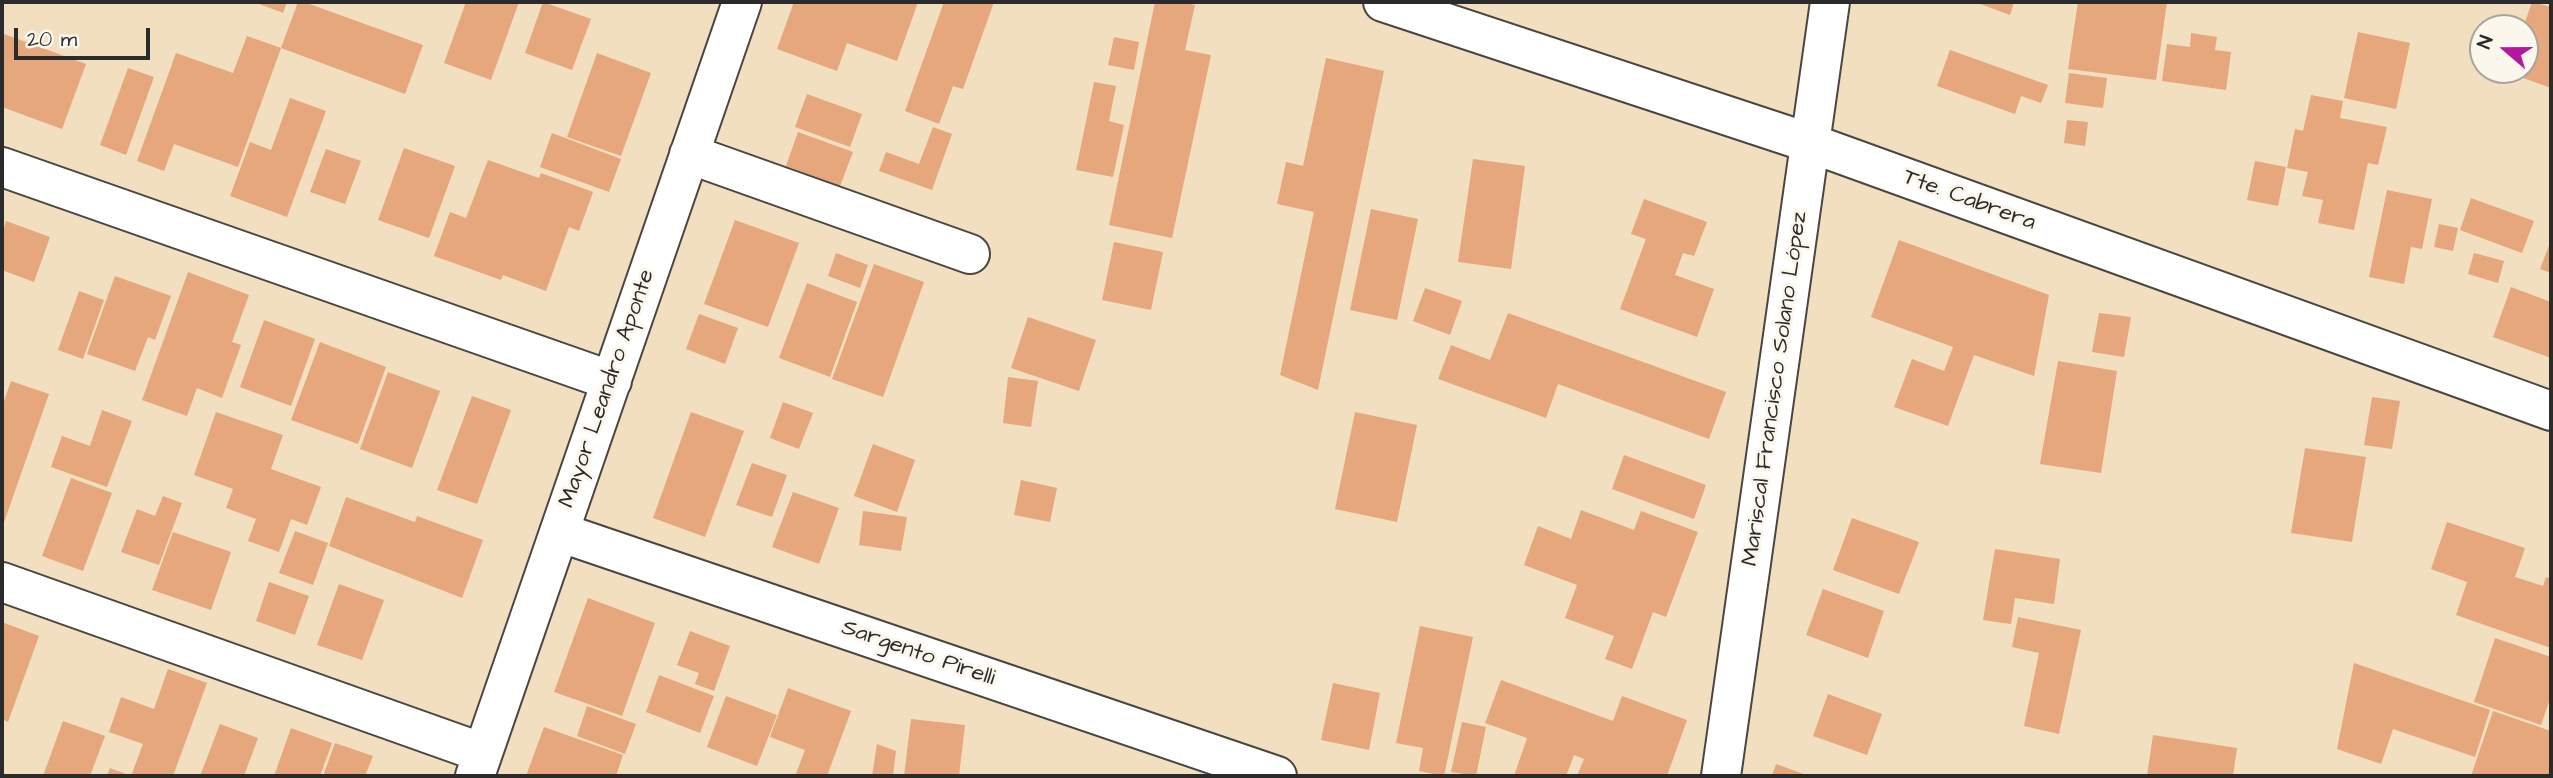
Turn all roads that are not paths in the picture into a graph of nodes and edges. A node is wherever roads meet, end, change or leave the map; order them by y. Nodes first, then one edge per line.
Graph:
1 (742, 2) edge
2 (1383, 2) edge
3 (1830, 2) edge
4 (1810, 143) junction
5 (689, 155) junction
6 (2, 167) edge
7 (970, 254) dead end
8 (611, 381) junction
9 (2551, 411) edge
10 (559, 532) junction
11 (2, 582) edge
12 (479, 765) edge
13 (1277, 776) edge
14 (1721, 776) edge

1 - 5 street, Mayor Leandro Aponte
2 - 4 street, Tte. Cabrera
3 - 4 street, Mariscal Francisco Solano López
4 - 9 street, Tte. Cabrera
4 - 14 street, Mariscal Francisco Solano López
5 - 7 street
5 - 8 street, Mayor Leandro Aponte
6 - 8 street
8 - 10 street, Mayor Leandro Aponte
10 - 12 street, Mayor Leandro Aponte
10 - 13 street, Sargento Pirelli
11 - 12 street

